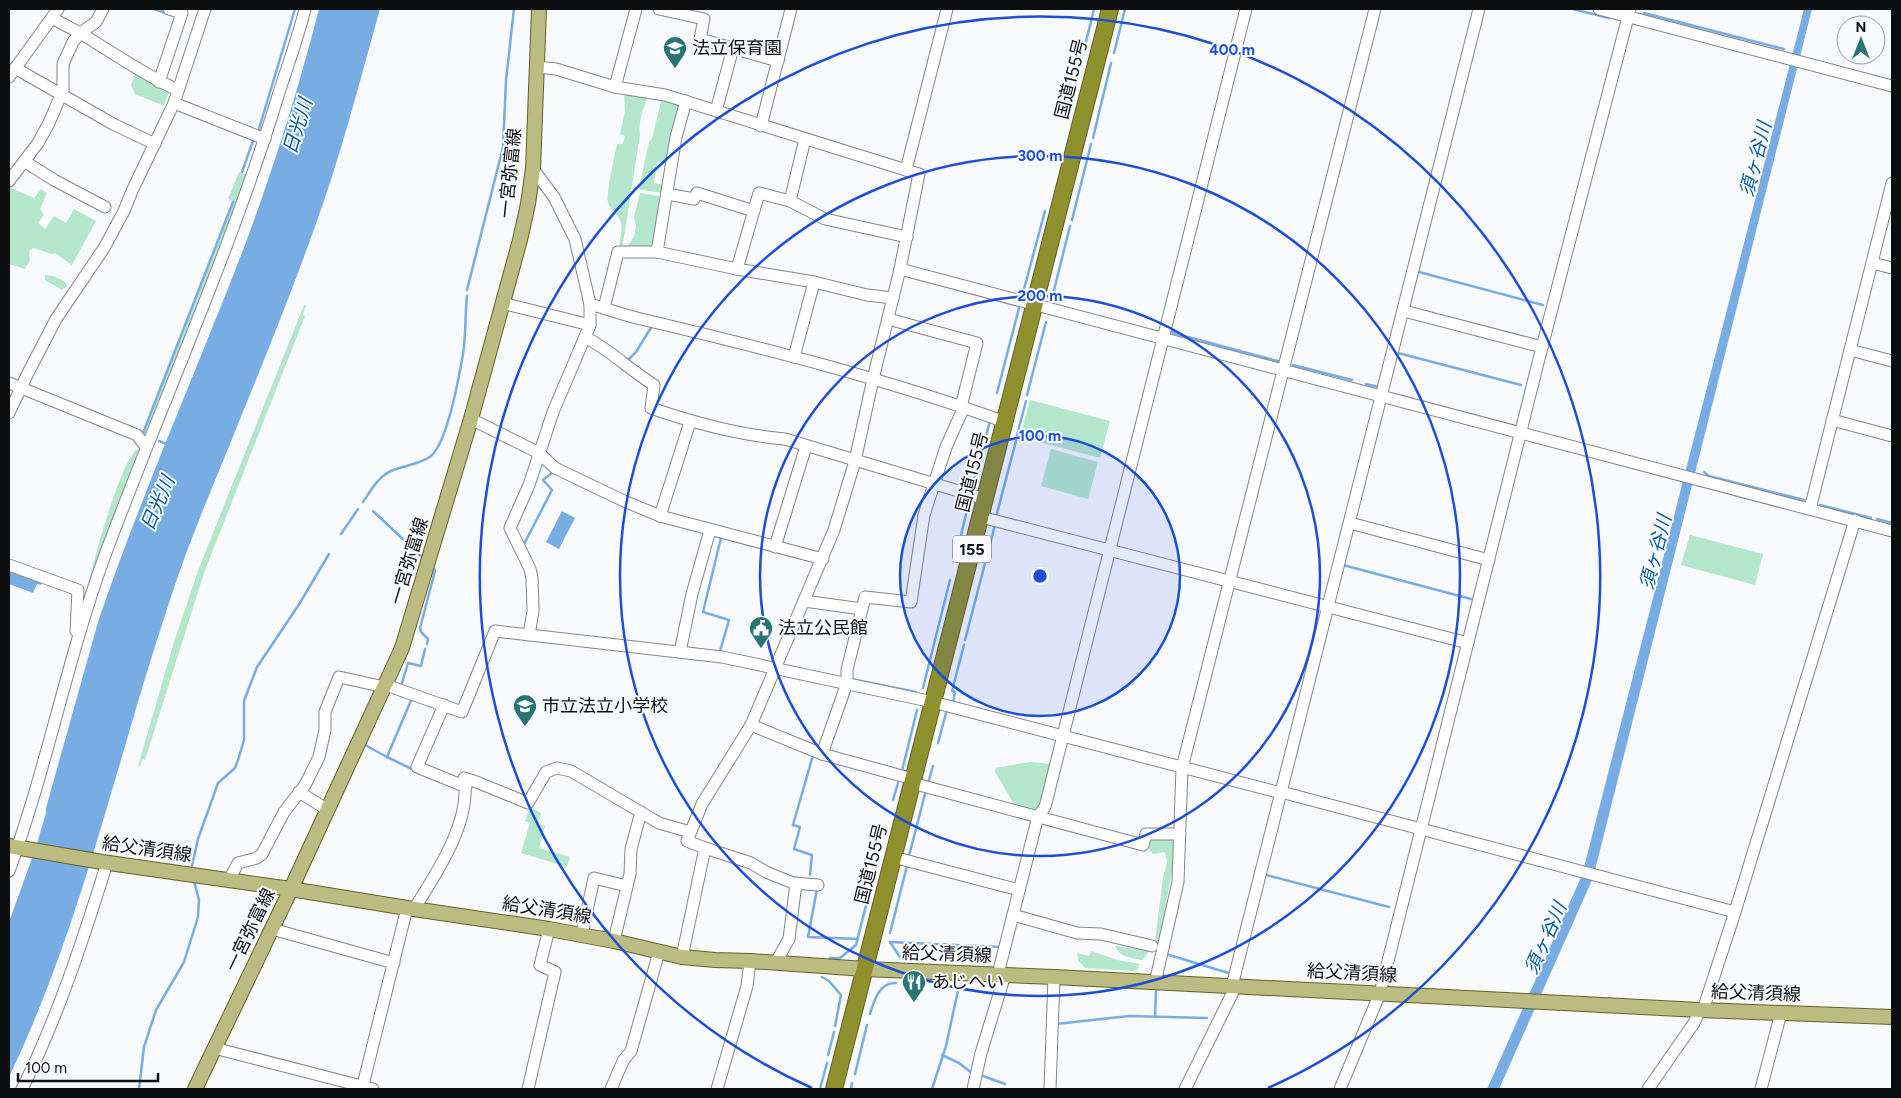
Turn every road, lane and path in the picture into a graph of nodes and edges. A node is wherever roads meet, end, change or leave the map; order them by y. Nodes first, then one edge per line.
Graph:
1 (103, 9) edge
2 (169, 9) edge
3 (205, 9) edge
4 (305, 9) edge
5 (539, 9) edge
6 (636, 9) edge
7 (659, 9) edge
8 (791, 9) edge
9 (947, 9) edge
10 (1110, 9) edge
11 (1246, 9) edge
12 (1375, 9) edge
13 (1480, 9) edge
14 (1599, 9) edge
15 (1629, 12) edge
16 (55, 14) edge
17 (80, 33) junction
18 (733, 48) junction
19 (778, 60) junction
20 (537, 67) junction
21 (12, 73) edge
22 (159, 82) junction
23 (1892, 86) edge
24 (615, 87) junction
25 (175, 89) junction
26 (60, 95) junction
27 (686, 101) junction
28 (174, 103) junction
29 (716, 111) junction
30 (762, 126) junction
31 (265, 139) junction
32 (805, 139) junction
33 (152, 142) junction
34 (24, 161) junction
35 (533, 169) junction
36 (906, 170) junction
37 (9, 178) edge
38 (1892, 183) edge
39 (667, 194) junction
40 (790, 201) junction
41 (105, 207) dead end
42 (754, 211) junction
43 (907, 237) junction
44 (657, 252) junction
45 (1872, 263) junction
46 (1892, 268) edge
47 (737, 269) junction
48 (900, 269) junction
49 (814, 282) junction
50 (893, 298) junction
51 (502, 303) junction
52 (590, 304) junction
53 (1035, 305) junction
54 (604, 308) junction
55 (1404, 311) junction
56 (888, 319) junction
57 (590, 325) junction
58 (586, 337) junction
59 (1163, 339) junction
60 (1542, 346) junction
61 (1850, 350) junction
62 (794, 357) junction
63 (1892, 361) edge
64 (1284, 371) junction
65 (872, 379) junction
66 (15, 386) edge
67 (1382, 396) junction
68 (963, 407) junction
69 (9, 413) edge
70 (471, 419) junction
71 (1832, 420) junction
72 (690, 422) junction
73 (1005, 422) junction
74 (1521, 433) junction
75 (1892, 436) edge
76 (806, 446) junction
77 (146, 447) junction
78 (539, 453) junction
79 (855, 461) junction
80 (934, 484) junction
81 (985, 499) junction
82 (1810, 509) junction
83 (660, 516) junction
84 (981, 517) junction
85 (1855, 520) junction
86 (1350, 523) junction
87 (710, 530) junction
88 (1892, 530) edge
89 (775, 547) junction
90 (1109, 550) junction
91 (823, 559) junction
92 (1489, 560) junction
93 (9, 565) edge
94 (1230, 581) junction
95 (804, 600) junction
96 (1329, 607) junction
97 (862, 609) junction
98 (78, 635) junction
99 (529, 635) junction
100 (1468, 643) junction
101 (680, 652) junction
102 (775, 668) junction
103 (846, 683) junction
104 (386, 686) junction
105 (933, 702) junction
106 (444, 705) junction
107 (751, 725) junction
108 (1062, 736) junction
109 (822, 754) junction
110 (1182, 768) junction
111 (913, 781) junction
112 (466, 787) junction
113 (299, 792) junction
114 (1281, 793) junction
115 (328, 810) junction
116 (640, 812) junction
117 (1038, 816) junction
118 (1421, 828) junction
119 (690, 832) junction
120 (1180, 834) junction
121 (16, 848) edge
122 (705, 848) junction
123 (893, 858) junction
124 (104, 863) junction
125 (9, 871) edge
126 (229, 880) junction
127 (796, 883) junction
128 (818, 885) dead end
129 (627, 886) junction
130 (291, 889) junction
131 (1019, 890) junction
132 (411, 909) junction
133 (1735, 912) junction
134 (1013, 915) junction
135 (272, 929) junction
136 (549, 929) junction
137 (582, 934) junction
138 (614, 941) junction
139 (1152, 946) dead end
140 (659, 952) junction
141 (682, 957) junction
142 (750, 960) junction
143 (394, 962) junction
144 (776, 962) junction
145 (864, 969) junction
146 (1002, 974) junction
147 (1054, 977) junction
148 (1155, 983) junction
149 (1234, 986) junction
150 (1380, 993) junction
151 (1701, 1010) junction
152 (1781, 1013) junction
153 (1892, 1017) edge
154 (214, 1048) junction
155 (366, 1088) edge
156 (22, 1089) edge
157 (195, 1089) edge
158 (528, 1089) edge
159 (611, 1089) edge
160 (717, 1089) edge
161 (834, 1089) edge
162 (973, 1089) edge
163 (1050, 1089) edge
164 (1185, 1089) edge
165 (1340, 1089) edge
166 (1648, 1089) edge
167 (1761, 1089) edge

1 - 17 street
2 - 22 street
3 - 25 street
4 - 31 street
5 - 20 main road, 一宮弥富線
6 - 24 street
7 - 18 street
8 - 19 street
9 - 36 street
10 - 53 highway, 国道155号 / 155
11 - 59 street
12 - 64 street
13 - 55 street
14 - 15 street
15 - 23 street
15 - 60 street
16 - 17 street
16 - 21 street
17 - 22 street
17 - 26 street
18 - 19 street
18 - 29 street
19 - 30 street
20 - 24 street
20 - 35 main road, 一宮弥富線
21 - 26 street
22 - 25 street
24 - 27 street
25 - 28 street
26 - 33 street
26 - 34 street
27 - 29 street
27 - 39 street
28 - 31 street
28 - 33 street
29 - 30 street
30 - 32 street
31 - 77 street
32 - 36 street
32 - 40 street
33 - 66 street
34 - 37 street
34 - 41 street
35 - 51 main road, 一宮弥富線
35 - 52 street
36 - 43 street
38 - 45 street
39 - 42 street
39 - 44 street
40 - 42 street
40 - 43 street
42 - 47 street
43 - 48 street
44 - 47 street
44 - 54 street
45 - 46 street
45 - 61 street
47 - 49 street
48 - 50 street
48 - 53 street
49 - 50 street
49 - 62 street
50 - 56 street
51 - 57 street
51 - 70 main road, 一宮弥富線
52 - 54 street
52 - 57 street
53 - 59 street
53 - 73 highway, 国道155号 / 155
54 - 62 street
55 - 60 street
55 - 67 street
56 - 65 street
56 - 68 street
57 - 58 street
58 - 72 street
58 - 78 street
59 - 64 street
59 - 90 street
60 - 74 street
61 - 63 street
61 - 71 street
62 - 65 street
64 - 67 street
64 - 94 street
65 - 68 street
65 - 79 street
66 - 69 street
66 - 77 street
67 - 74 street
67 - 86 street
68 - 73 street
68 - 80 street
70 - 78 street
70 - 104 main road, 一宮弥富線
71 - 75 street
71 - 82 street
72 - 76 street
72 - 83 street
73 - 81 highway, 国道155号 / 155
74 - 82 street
74 - 92 street
76 - 79 street
76 - 89 street
77 - 98 street
78 - 83 street
78 - 99 street
79 - 80 street
79 - 91 street
80 - 81 street
80 - 97 street
81 - 84 highway, 国道155号 / 155
82 - 85 street
83 - 87 street
84 - 90 street
84 - 105 highway, 国道155号 / 155
85 - 88 street
85 - 133 street
86 - 92 street
86 - 96 street
87 - 89 street
87 - 101 street
89 - 91 street
90 - 94 street
90 - 108 street
91 - 95 street
92 - 100 street
93 - 98 street
94 - 96 street
94 - 110 street
95 - 97 street
95 - 102 street
96 - 100 street
96 - 114 street
97 - 103 street
98 - 121 street
99 - 101 street
99 - 106 street
100 - 118 street
101 - 102 street
102 - 103 street
102 - 107 street
103 - 105 street
103 - 109 street
104 - 106 street
104 - 113 street
104 - 115 main road, 一宮弥富線
105 - 108 street
105 - 111 highway, 国道155号 / 155
106 - 112 street
107 - 109 street
107 - 119 street
108 - 110 street
108 - 117 street
109 - 111 street
110 - 114 street
110 - 120 street
111 - 117 street
111 - 123 highway, 国道155号 / 155
112 - 116 street
112 - 132 street
113 - 115 street
113 - 126 street
114 - 118 street
114 - 149 street
115 - 130 main road, 一宮弥富線
116 - 119 street
116 - 129 street
117 - 120 street
117 - 131 street
118 - 133 street
118 - 150 street
119 - 122 street
120 - 148 street
121 - 124 main road, 給父清須線
121 - 125 street
122 - 127 street
122 - 141 street
123 - 131 street
123 - 145 highway, 国道155号 / 155
124 - 126 main road, 給父清須線
124 - 156 street
126 - 130 main road, 給父清須線
127 - 128 street
127 - 144 street
129 - 137 street
129 - 138 street
130 - 132 main road, 給父清須線
130 - 135 main road, 一宮弥富線
131 - 134 street
132 - 136 main road, 給父清須線
132 - 143 street
133 - 151 street
134 - 139 street
134 - 146 street
135 - 143 street
135 - 154 main road, 一宮弥富線
136 - 137 main road, 給父清須線
136 - 158 street
137 - 138 main road, 給父清須線
138 - 140 main road, 給父清須線
140 - 141 main road, 給父清須線
140 - 159 street
141 - 142 main road, 給父清須線
142 - 144 main road, 給父清須線
142 - 160 street
143 - 155 street
144 - 145 main road, 給父清須線
145 - 146 main road, 給父清須線
145 - 161 highway, 国道155号 / 155
146 - 147 main road, 給父清須線
146 - 162 street
147 - 148 main road, 給父清須線
147 - 163 street
148 - 149 main road, 給父清須線
149 - 150 main road, 給父清須線
149 - 164 street
150 - 151 main road, 給父清須線
150 - 165 street
151 - 152 main road, 給父清須線
151 - 166 street
152 - 153 main road, 給父清須線
152 - 167 street
154 - 155 street
154 - 157 main road, 一宮弥富線

